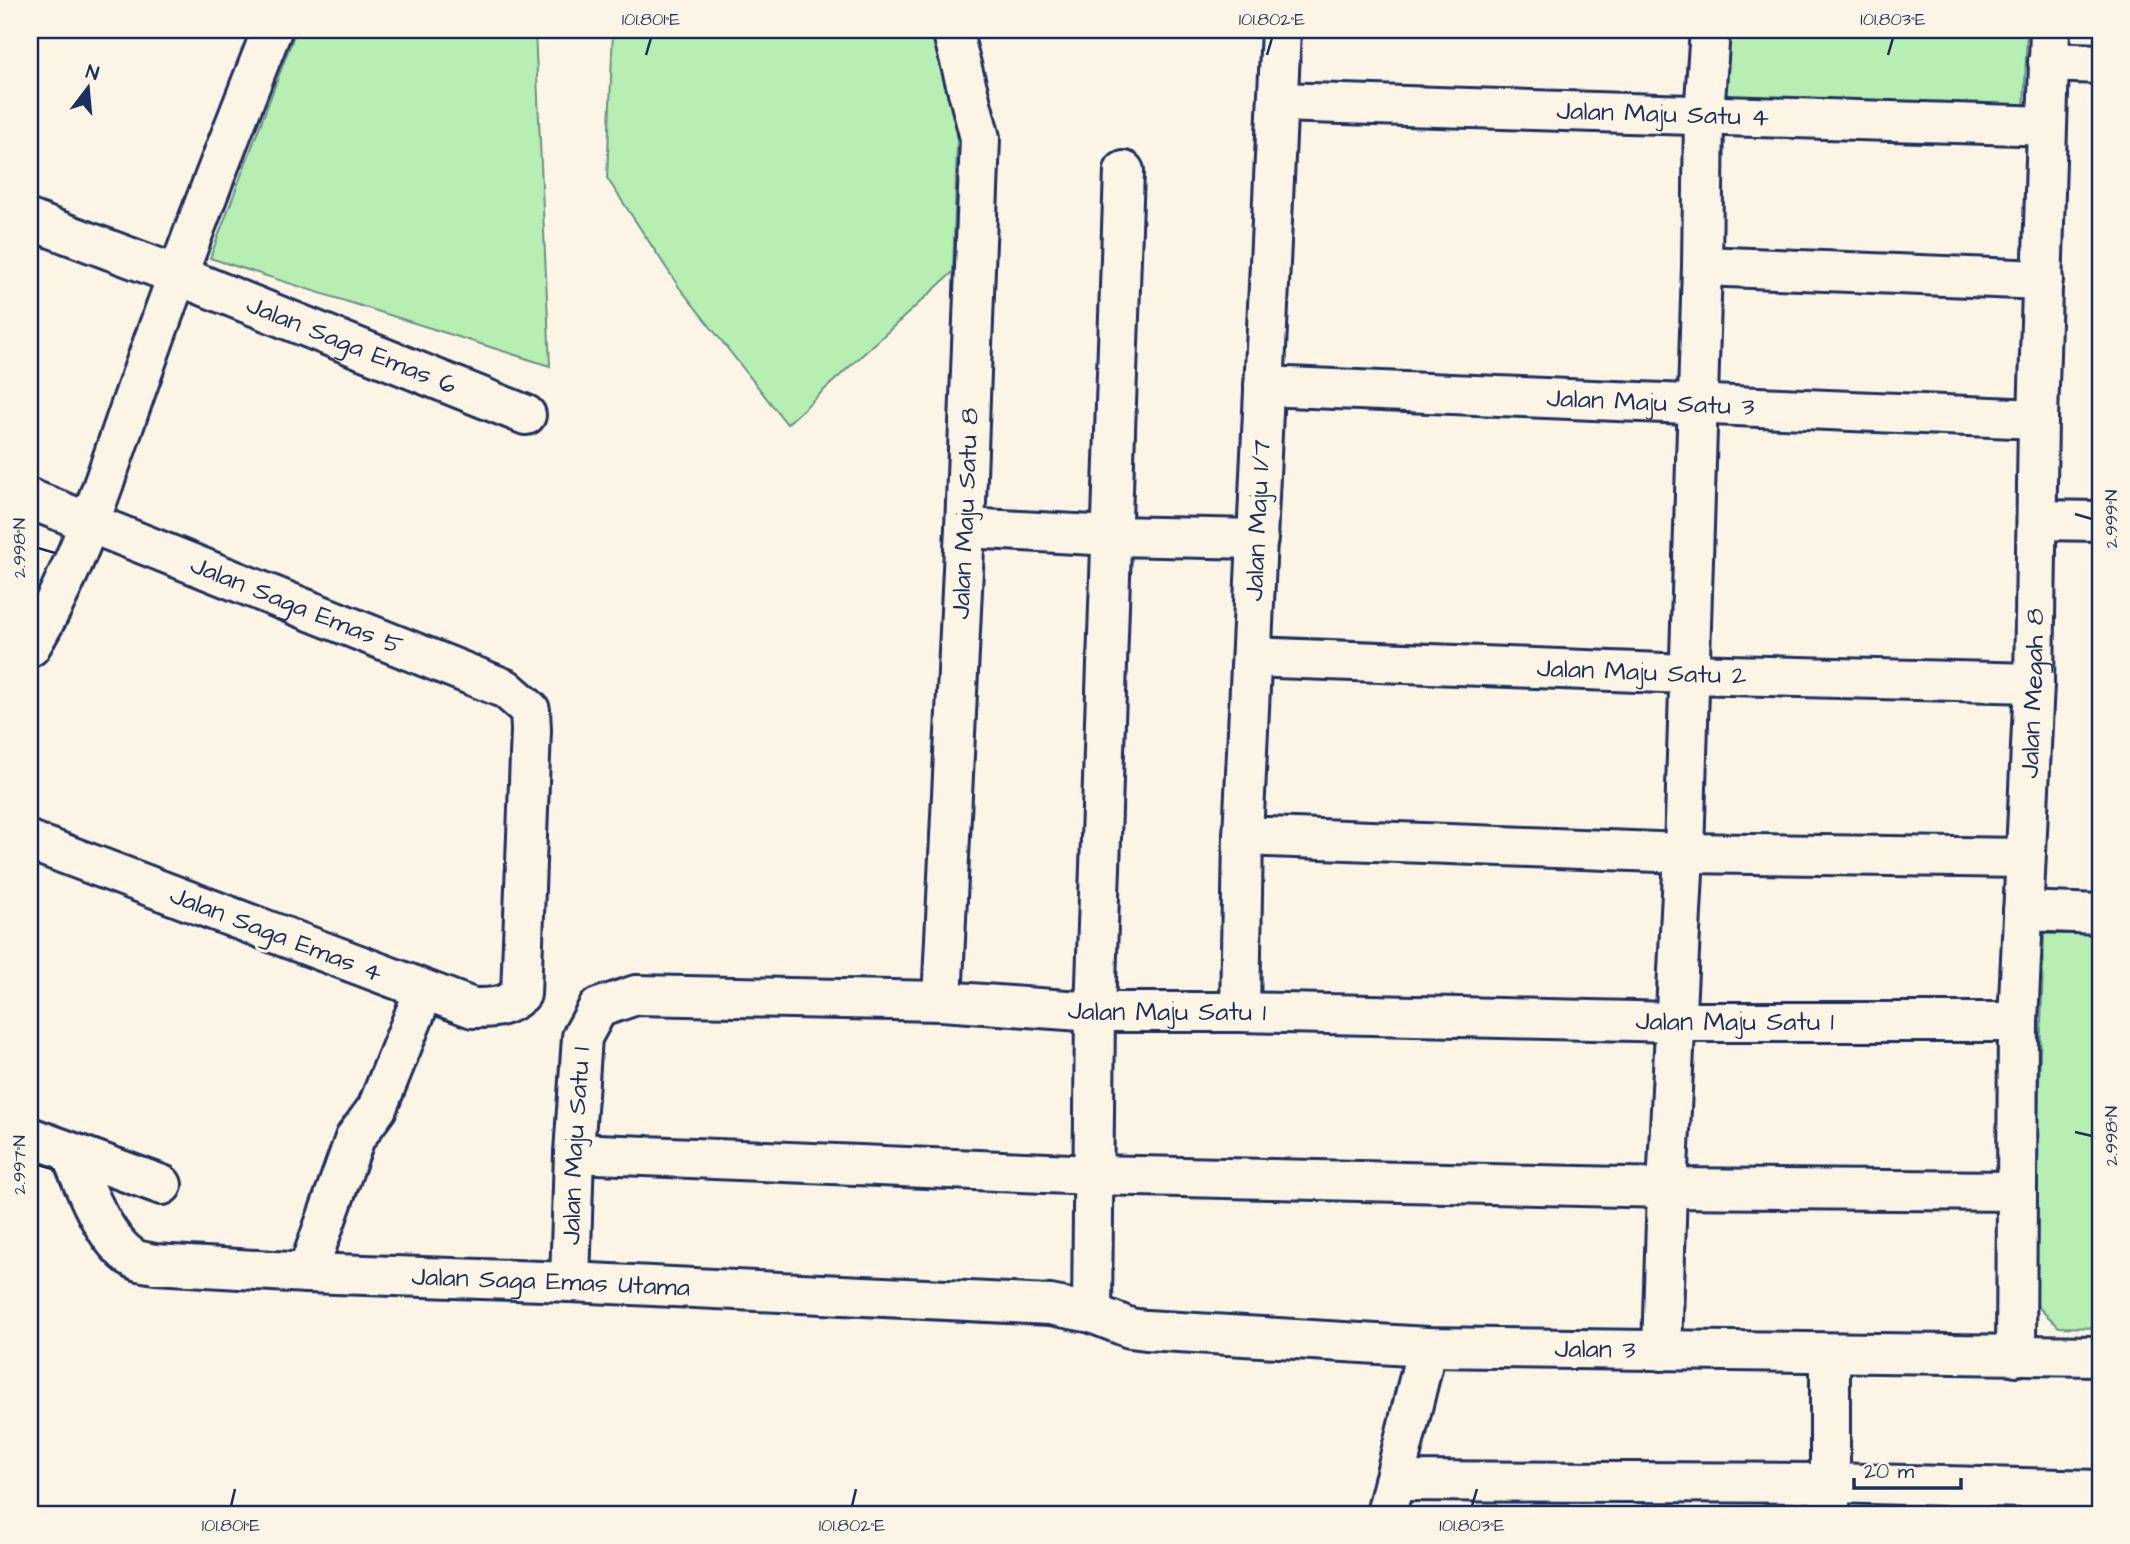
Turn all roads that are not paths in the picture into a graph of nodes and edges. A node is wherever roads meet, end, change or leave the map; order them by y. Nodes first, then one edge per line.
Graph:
1 (272, 30) edge
2 (952, 30) edge
3 (1281, 30) edge
4 (1710, 30) edge
5 (2049, 46) edge
6 (2100, 64) edge
7 (1278, 102) junction
8 (1704, 115) junction
9 (2047, 126) junction
10 (1124, 171) dead end
11 (30, 220) edge
12 (1702, 266) junction
13 (177, 275) junction
14 (2043, 280) junction
15 (1264, 386) junction
16 (1698, 405) junction
17 (526, 415) dead end
18 (2038, 419) junction
19 (30, 499) edge
20 (2038, 520) junction
21 (2100, 521) edge
22 (89, 522) junction
23 (965, 528) junction
24 (1112, 536) junction
25 (1258, 539) junction
26 (30, 647) edge
27 (1252, 657) junction
28 (1688, 674) junction
29 (2034, 683) junction
30 (1243, 836) junction
31 (30, 841) edge
32 (1684, 853) junction
33 (2025, 858) junction
34 (2023, 911) junction
35 (2100, 914) edge
36 (424, 991) junction
37 (521, 994) joint
38 (942, 1001) junction
39 (1095, 1012) junction
40 (1240, 1012) junction
41 (1676, 1022) junction
42 (2018, 1022) junction
43 (30, 1137) edge
44 (574, 1153) junction
45 (71, 1154) junction
46 (1094, 1175) junction
47 (162, 1185) dead end
48 (1667, 1188) junction
49 (2016, 1191) junction
50 (307, 1273) junction
51 (570, 1282) junction
52 (1092, 1313) junction
53 (1427, 1347) junction
54 (1662, 1350) junction
55 (1830, 1353) junction
56 (2016, 1356) junction
57 (2100, 1356) edge
58 (2100, 1490) edge
59 (1390, 1497) edge
60 (1830, 1499) edge

1 - 13 street
2 - 23 street, Jalan Maju Satu 8
3 - 7 street, Jalan Maju 1/7
4 - 8 street
5 - 6 street
5 - 9 street, Jalan Megah 8
7 - 8 street, Jalan Maju Satu 4
7 - 15 street, Jalan Maju 1/7
8 - 9 street, Jalan Maju Satu 4
8 - 12 street
9 - 14 street, Jalan Megah 8
10 - 24 street
11 - 13 street, Jalan Saga Emas 6
12 - 14 street
12 - 16 street
13 - 17 street, Jalan Saga Emas 6
13 - 22 street
14 - 18 street, Jalan Megah 8
15 - 16 street, Jalan Maju Satu 3
15 - 25 street, Jalan Maju 1/7
16 - 18 street, Jalan Maju Satu 3
16 - 28 street
18 - 20 street, Jalan Megah 8
19 - 22 street, Jalan Saga Emas 5
20 - 21 street
20 - 29 street, Jalan Megah 8
22 - 26 street
22 - 37 street, Jalan Saga Emas 5
23 - 24 street
23 - 38 street, Jalan Maju Satu 8
24 - 25 street
24 - 39 street
25 - 27 street, Jalan Maju 1/7
27 - 28 street, Jalan Maju Satu 2
27 - 30 street, Jalan Maju 1/7
28 - 29 street, Jalan Maju Satu 2
28 - 32 street
29 - 33 street, Jalan Megah 8
30 - 32 street
30 - 40 street, Jalan Maju 1/7
31 - 36 street, Jalan Saga Emas 4
32 - 33 street
32 - 41 street
33 - 34 street, Jalan Megah 8
34 - 35 street
34 - 42 street, Jalan Megah 8
36 - 37 street, Jalan Saga Emas 4
36 - 50 street
38 - 39 street, Jalan Maju Satu 1
38 - 44 street, Jalan Maju Satu 1
39 - 40 street, Jalan Maju Satu 1
39 - 46 street
40 - 41 street, Jalan Maju Satu 1
41 - 42 street, Jalan Maju Satu 1
41 - 48 street
42 - 49 street, Jalan Megah 8
43 - 45 street
44 - 46 street
44 - 51 street, Jalan Maju Satu 1
45 - 47 street
45 - 50 street, Jalan Saga Emas Utama
46 - 48 street
46 - 52 street
48 - 49 street
48 - 54 street
49 - 56 street, Jalan Megah 8
50 - 51 street, Jalan Saga Emas Utama
51 - 52 street, Jalan Saga Emas Utama
52 - 53 street, Jalan 3
53 - 54 street, Jalan 3
53 - 59 street
54 - 55 street, Jalan 3
55 - 56 street, Jalan 3
55 - 60 street
56 - 57 street, Jalan 3
58 - 60 street
59 - 60 street

